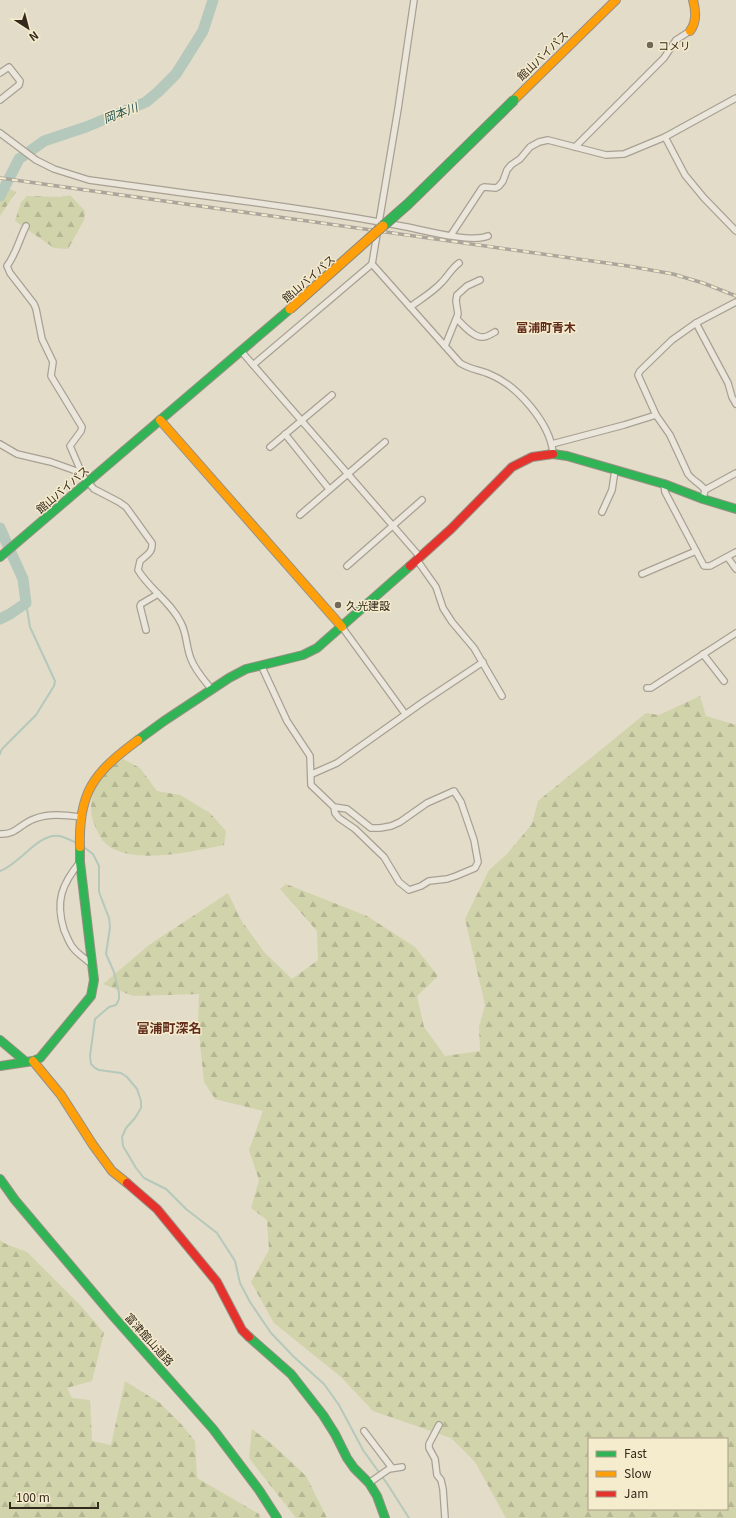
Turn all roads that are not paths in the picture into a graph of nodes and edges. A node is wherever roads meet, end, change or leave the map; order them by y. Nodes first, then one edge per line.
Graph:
1 (414, 0) edge
2 (616, 0) edge
3 (693, 0) edge
4 (690, 31) joint
5 (0, 73) edge
6 (736, 98) edge
7 (0, 100) edge
8 (0, 133) edge
9 (665, 137) junction
10 (575, 147) junction
11 (379, 222) junction
12 (26, 226) dead end
13 (736, 231) edge
14 (451, 235) junction
15 (488, 236) dead end
16 (458, 263) dead end
17 (372, 264) junction
18 (480, 280) dead end
19 (736, 302) edge
20 (410, 307) junction
21 (457, 319) junction
22 (696, 323) junction
23 (494, 332) dead end
24 (444, 346) junction
25 (241, 351) junction
26 (253, 365) junction
27 (332, 395) dead end
28 (736, 404) edge
29 (656, 415) junction
30 (160, 420) junction
31 (301, 420) junction
32 (285, 434) junction
33 (385, 442) dead end
34 (0, 444) edge
35 (270, 447) dead end
36 (552, 448) junction
37 (615, 470) junction
38 (736, 473) edge
39 (347, 474) junction
40 (86, 479) junction
41 (664, 484) junction
42 (329, 489) junction
43 (704, 494) junction
44 (422, 500) dead end
45 (736, 509) edge
46 (602, 512) dead end
47 (300, 515) dead end
48 (392, 526) junction
49 (696, 551) junction
50 (736, 552) edge
51 (1, 556) edge
52 (728, 558) junction
53 (418, 559) junction
54 (347, 566) dead end
55 (736, 569) edge
56 (642, 574) dead end
57 (158, 594) junction
58 (342, 627) junction
59 (146, 630) dead end
60 (736, 633) edge
61 (703, 654) junction
62 (483, 662) junction
63 (261, 664) junction
64 (724, 681) dead end
65 (647, 688) dead end
66 (212, 690) junction
67 (502, 696) dead end
68 (403, 712) dead end
69 (312, 774) junction
70 (334, 807) junction
71 (81, 817) junction
72 (0, 834) edge
73 (80, 862) junction
74 (93, 965) junction
75 (0, 1040) edge
76 (30, 1062) junction
77 (0, 1066) edge
78 (0, 1179) edge
79 (439, 1426) dead end
80 (364, 1431) dead end
81 (402, 1467) dead end
82 (392, 1468) junction
83 (369, 1483) junction
84 (277, 1518) edge
85 (385, 1518) edge
86 (445, 1518) edge

1 - 11 street
2 - 25 main road, 館山バイパス, bridge
3 - 4 main road
4 - 10 street
5 - 7 street
6 - 9 street
8 - 11 street
9 - 10 street
9 - 13 street
10 - 14 street
11 - 14 street
11 - 17 street
12 - 40 street
14 - 15 street
16 - 20 street
17 - 20 street
17 - 26 street
18 - 21 street
19 - 22 street
20 - 24 street
21 - 23 street
21 - 24 street
22 - 28 street
22 - 29 street
24 - 36 street
25 - 26 street
25 - 30 main road, 館山バイパス
26 - 31 street
27 - 31 street
29 - 36 street
29 - 43 street
30 - 40 main road, 館山バイパス
30 - 58 main road
31 - 32 street
31 - 39 street
32 - 35 street
32 - 42 street
33 - 39 street
34 - 40 street
36 - 37 main road
36 - 53 main road
37 - 41 main road
37 - 46 street
38 - 43 street
39 - 42 street
39 - 48 street
40 - 51 main road, 館山バイパス
40 - 57 street
41 - 43 main road
41 - 49 street
42 - 47 street
43 - 45 main road
44 - 48 street
48 - 53 street
48 - 54 street
49 - 52 street
49 - 56 street
50 - 52 street
52 - 55 street
53 - 58 main road
53 - 62 street
57 - 59 street
57 - 66 street
58 - 63 main road
58 - 68 street
60 - 61 street
61 - 64 street
61 - 65 street
62 - 67 street
62 - 69 street
63 - 66 main road
63 - 69 street
66 - 71 main road
69 - 70 street
70 - 70 street
71 - 72 street
71 - 73 main road
73 - 74 main road
73 - 74 street
74 - 76 main road
75 - 76 main road
76 - 77 main road
76 - 83 main road
78 - 84 main road, 富津館山道路
79 - 86 street
80 - 82 street
81 - 82 street
82 - 83 street
83 - 85 main road

